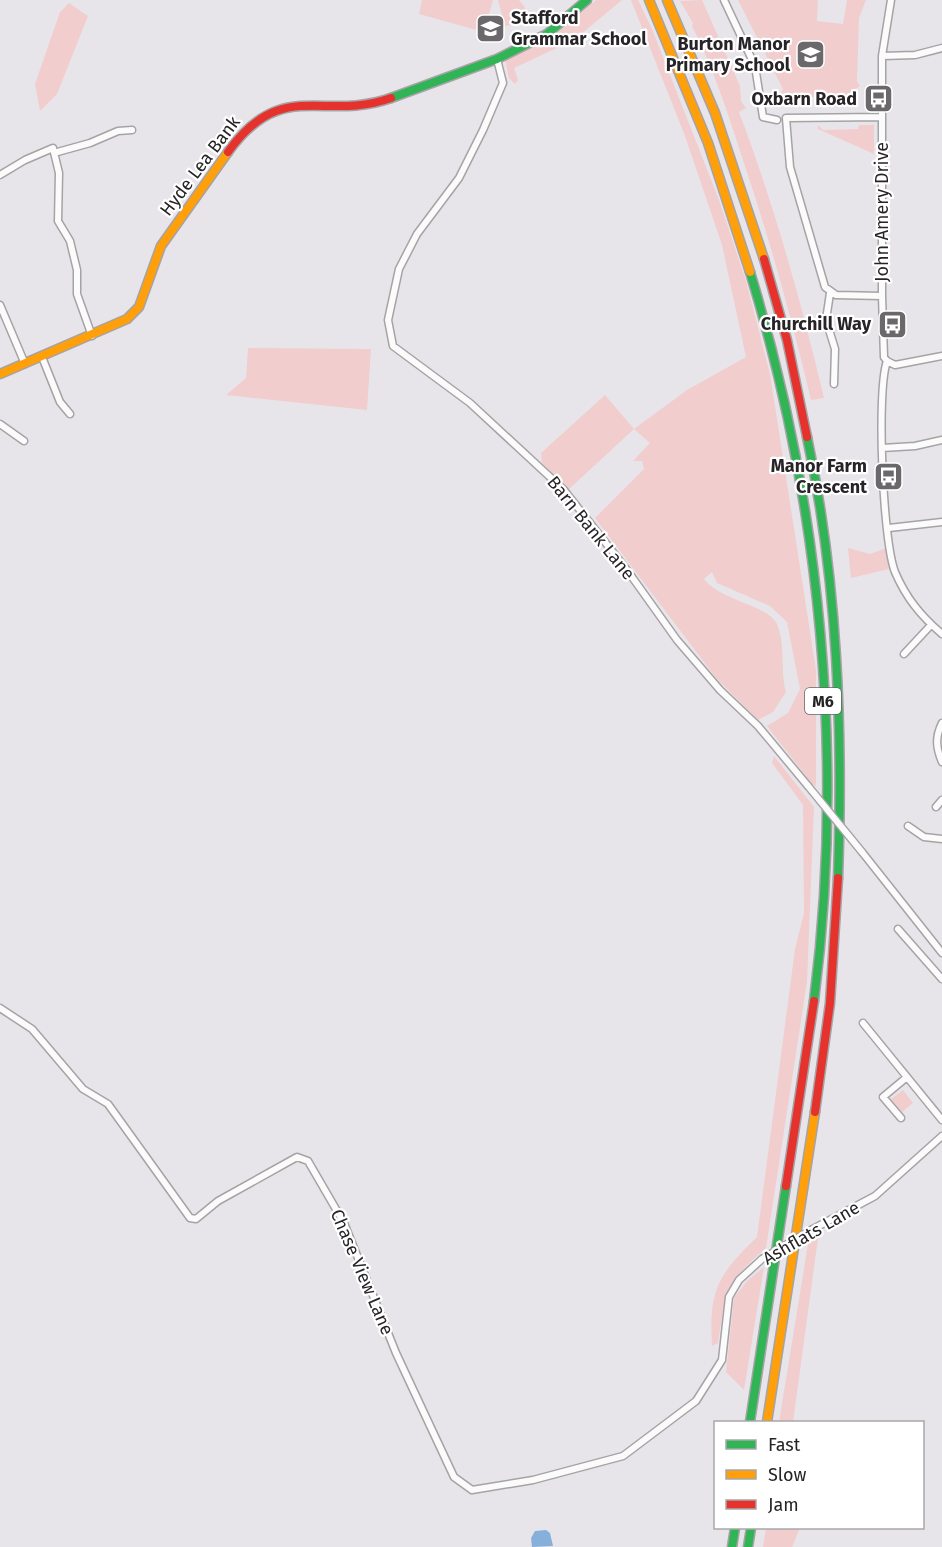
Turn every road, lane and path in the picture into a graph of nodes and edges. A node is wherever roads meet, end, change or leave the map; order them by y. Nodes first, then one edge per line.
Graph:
1 (587, 0) edge
2 (649, 0) edge
3 (667, 0) edge
4 (724, 0) edge
5 (891, 0) edge
6 (942, 48) edge
7 (882, 56) junction
8 (497, 59) junction
9 (882, 117) junction
10 (777, 120) dead end
11 (132, 130) dead end
12 (54, 151) junction
13 (0, 175) edge
14 (830, 293) junction
15 (882, 296) junction
16 (0, 305) edge
17 (92, 336) junction
18 (942, 356) edge
19 (42, 357) junction
20 (887, 361) junction
21 (25, 364) junction
22 (0, 374) edge
23 (834, 384) dead end
24 (70, 414) dead end
25 (0, 424) edge
26 (942, 440) edge
27 (24, 441) dead end
28 (882, 448) junction
29 (942, 522) edge
30 (889, 528) junction
31 (931, 625) junction
32 (942, 634) edge
33 (904, 654) dead end
34 (942, 723) edge
35 (942, 762) edge
36 (942, 800) edge
37 (936, 807) dead end
38 (908, 826) dead end
39 (942, 839) edge
40 (898, 929) dead end
41 (942, 954) edge
42 (942, 979) edge
43 (0, 1008) edge
44 (863, 1023) dead end
45 (907, 1077) junction
46 (901, 1118) dead end
47 (942, 1120) edge
48 (942, 1136) edge
49 (750, 1421) edge
50 (767, 1421) edge
51 (454, 1478) joint
52 (735, 1529) edge
53 (751, 1529) edge
54 (732, 1547) edge
55 (748, 1547) edge

1 - 8 main road, Hyde Lea Bank
2 - 49 main road, M6
3 - 50 main road, M6
4 - 10 street
5 - 7 street, John Amery Drive
6 - 7 street
7 - 9 street, John Amery Drive
8 - 17 main road, Hyde Lea Bank
8 - 41 street, Barn Bank Lane, bridge
9 - 14 street
9 - 15 street, John Amery Drive
11 - 12 street
12 - 13 street
12 - 17 street
14 - 15 street
14 - 23 street
15 - 20 street, John Amery Drive
16 - 21 street
17 - 19 main road, Hyde Lea Bank
18 - 20 street
19 - 21 main road, Hyde Lea Bank
19 - 24 street
20 - 28 street, John Amery Drive
21 - 22 main road, Hyde Lea Bank
25 - 27 street
26 - 28 street
28 - 30 street, John Amery Drive
29 - 30 street
30 - 31 street, John Amery Drive
31 - 32 street, John Amery Drive
31 - 33 street
34 - 35 street
36 - 37 street
38 - 39 street
40 - 42 street
43 - 51 street, Chase View Lane
44 - 45 street
45 - 46 street
45 - 47 street
48 - 51 street, Ashflats Lane, bridge
52 - 54 main road
53 - 55 main road

